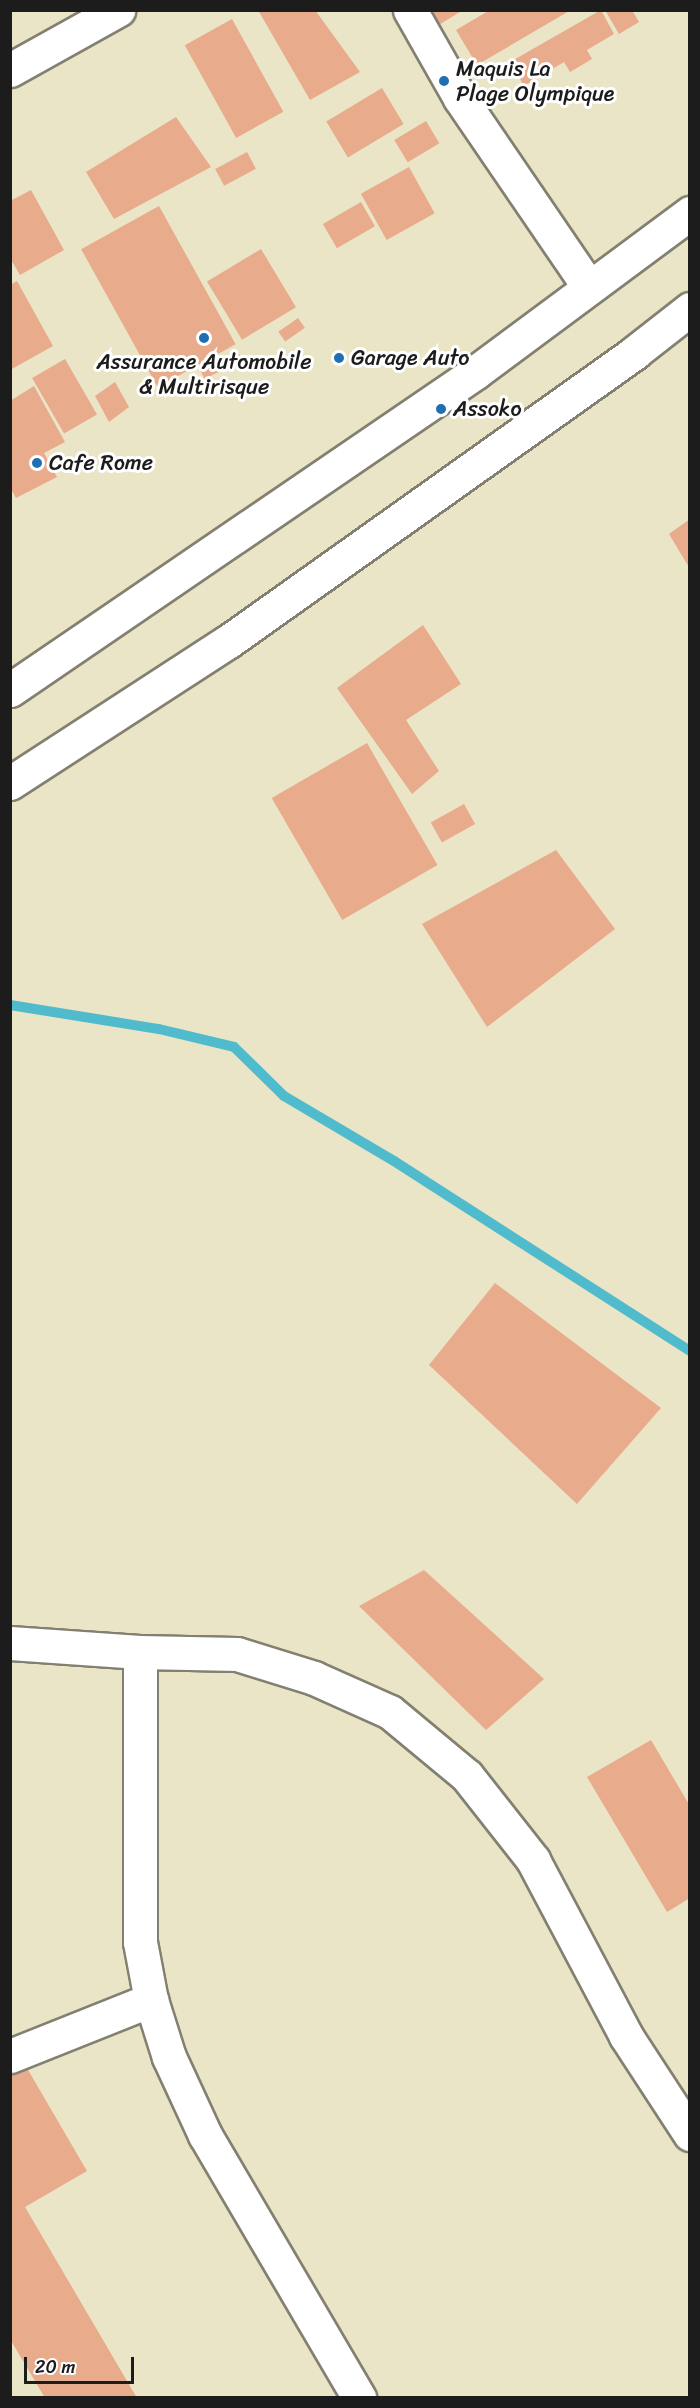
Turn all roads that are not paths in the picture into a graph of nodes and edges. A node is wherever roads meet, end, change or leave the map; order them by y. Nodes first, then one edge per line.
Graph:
1 (118, 10) edge
2 (410, 10) edge
3 (10, 70) edge
4 (690, 213) edge
5 (589, 287) junction
6 (690, 309) edge
7 (10, 690) edge
8 (10, 783) edge
9 (10, 1643) edge
10 (140, 1652) junction
11 (151, 2000) junction
12 (10, 2056) edge
13 (690, 2134) edge
14 (359, 2397) edge

1 - 3 street
2 - 5 street
4 - 5 street
5 - 7 street
6 - 8 street
9 - 10 street
10 - 11 street
10 - 13 street
11 - 12 street
11 - 14 street

